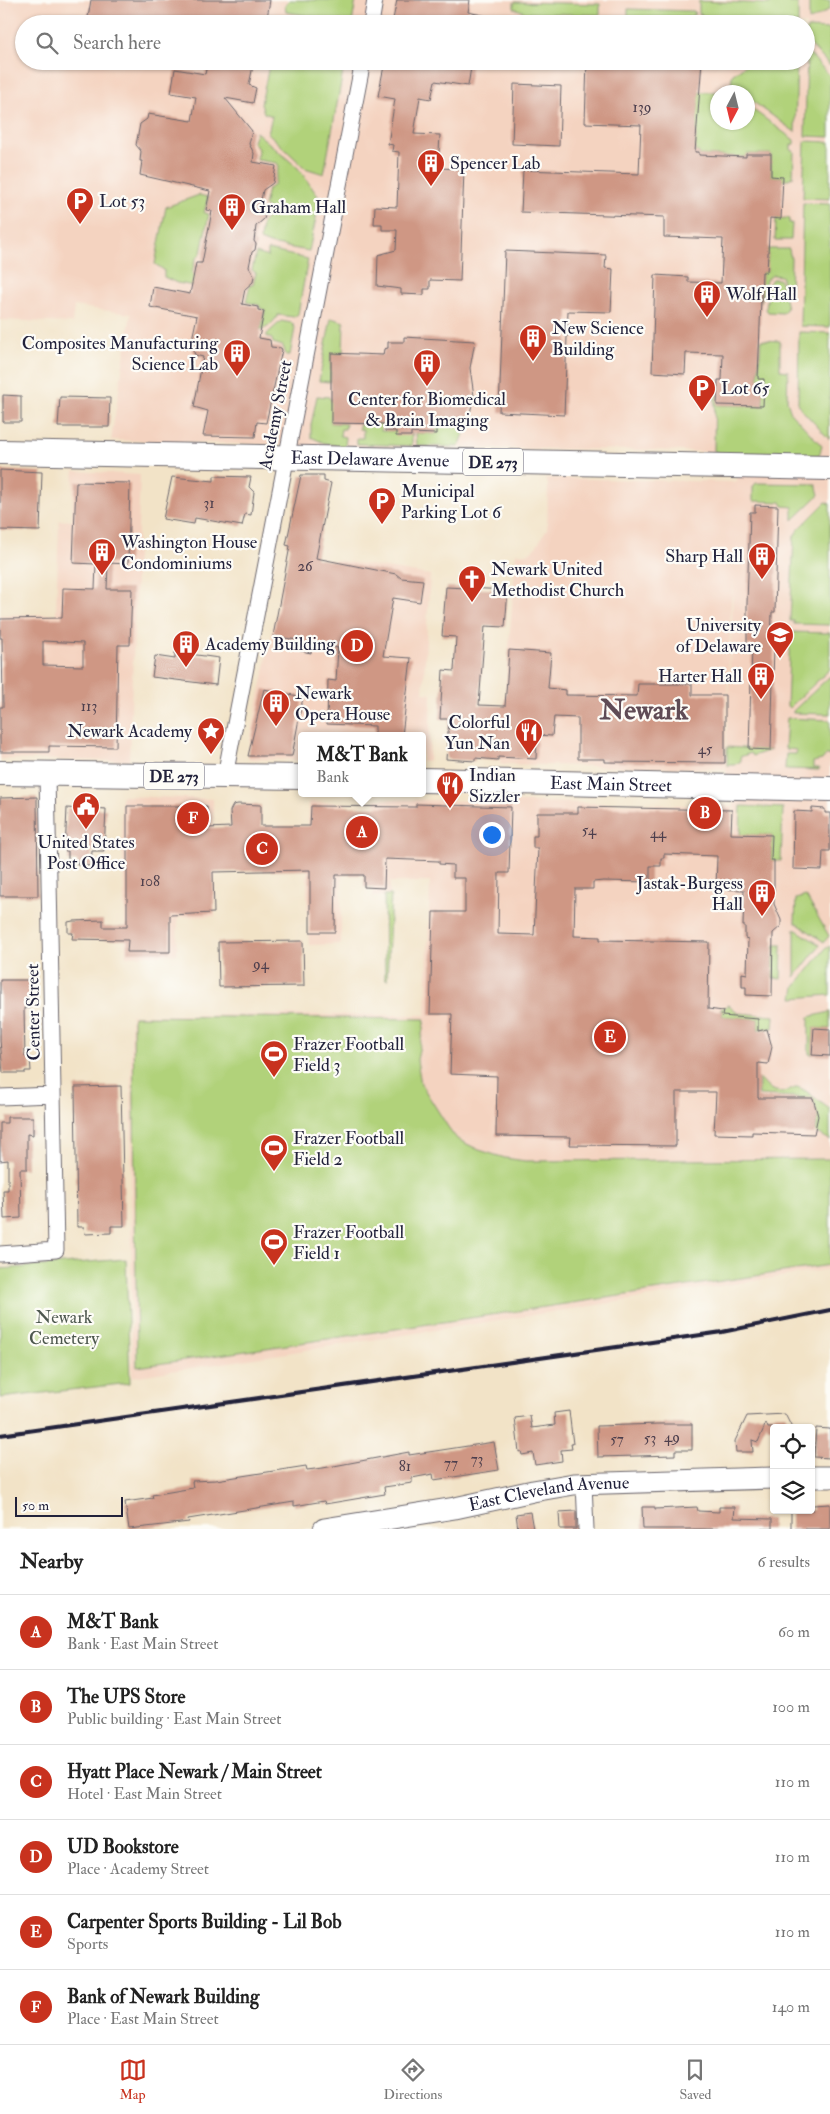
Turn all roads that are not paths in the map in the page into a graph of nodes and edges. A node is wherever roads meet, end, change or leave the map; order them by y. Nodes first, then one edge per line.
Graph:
1 (375, 0) edge
2 (372, 15) edge
3 (361, 70) edge
4 (0, 452) edge
5 (285, 457) junction
6 (830, 468) edge
7 (0, 773) edge
8 (47, 774) junction
9 (225, 776) junction
10 (298, 777) edge
11 (426, 780) edge
12 (830, 789) edge
13 (53, 1095) junction
14 (0, 1096) edge
15 (0, 1254) edge
16 (815, 1477) edge
17 (830, 1477) edge
18 (770, 1478) edge
19 (584, 1484) junction
20 (324, 1529) edge
21 (586, 1529) edge

1 - 2 street
3 - 5 street, Academy Street
4 - 5 main road, East Delaware Avenue / DE 273
5 - 6 main road, East Delaware Avenue / DE 273
5 - 9 street, Academy Street
7 - 8 main road, DE 273
8 - 9 main road, DE 273
8 - 13 street, Center Street
9 - 10 main road, DE 273
11 - 12 main road, East Main Street
13 - 14 street
13 - 15 street, Center Street
16 - 17 main road
18 - 19 main road, East Cleveland Avenue
19 - 20 main road, East Cleveland Avenue
19 - 21 street

